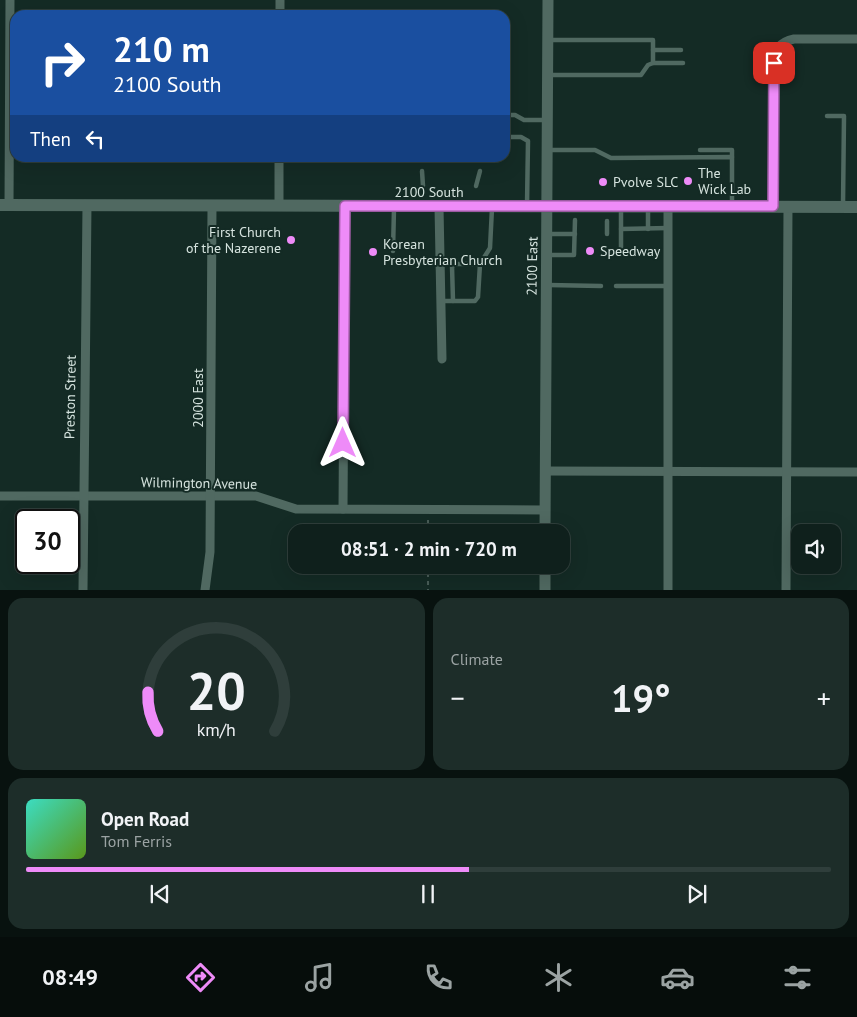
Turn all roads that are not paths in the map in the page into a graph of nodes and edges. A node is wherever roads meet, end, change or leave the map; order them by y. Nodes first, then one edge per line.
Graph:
1 (548, 0) edge
2 (857, 39) edge
3 (548, 40) junction
4 (10, 46) edge
5 (653, 50) junction
6 (681, 50) dead end
7 (653, 63) junction
8 (683, 63) dead end
9 (5, 65) edge
10 (548, 75) junction
11 (10, 104) edge
12 (510, 115) edge
13 (828, 116) dead end
14 (548, 120) junction
15 (510, 137) edge
16 (10, 144) edge
17 (548, 150) junction
18 (700, 150) dead end
19 (732, 158) junction
20 (279, 162) edge
21 (422, 171) dead end
22 (480, 171) dead end
23 (423, 186) dead end
24 (476, 186) dead end
25 (5, 205) edge
26 (87, 206) junction
27 (212, 206) junction
28 (279, 206) junction
29 (345, 206) junction
30 (394, 206) junction
31 (527, 206) junction
32 (548, 206) junction
33 (622, 206) junction
34 (648, 206) junction
35 (668, 206) junction
36 (732, 206) junction
37 (773, 206) junction
38 (439, 207) junction
39 (492, 207) junction
40 (788, 207) junction
41 (843, 207) junction
42 (857, 207) edge
43 (575, 220) dead end
44 (607, 221) dead end
45 (648, 228) junction
46 (668, 228) junction
47 (621, 229) junction
48 (548, 234) junction
49 (575, 234) junction
50 (607, 234) dead end
51 (393, 251) dead end
52 (620, 252) dead end
53 (548, 255) junction
54 (480, 264) junction
55 (546, 285) junction
56 (601, 286) dead end
57 (616, 286) dead end
58 (668, 286) junction
59 (441, 301) junction
60 (453, 301) junction
61 (442, 359) dead end
62 (546, 471) junction
63 (668, 472) junction
64 (787, 472) junction
65 (857, 472) edge
66 (0, 496) edge
67 (83, 496) junction
68 (211, 496) junction
69 (343, 509) junction
70 (545, 510) junction
71 (545, 524) edge
72 (545, 574) edge
73 (82, 590) edge
74 (205, 590) edge
75 (545, 590) edge
76 (668, 590) edge
77 (786, 590) edge

1 - 3 street, 2100 East
2 - 37 street
3 - 5 lane
3 - 10 street, 2100 East
4 - 9 street
5 - 6 lane
5 - 7 lane
7 - 8 lane
7 - 10 lane
9 - 11 street
10 - 14 street, 2100 East
12 - 14 lane
13 - 41 lane
14 - 17 street, 2100 East
15 - 31 lane
16 - 25 street
17 - 19 lane
17 - 32 street, 2100 East
18 - 19 lane
19 - 36 lane
20 - 28 street
21 - 23 lane
22 - 24 lane
25 - 26 main road, 2100 South
26 - 27 main road, 2100 South
26 - 67 street, Preston Street
27 - 28 main road, 2100 South
27 - 68 street, 2000 East
28 - 29 main road, 2100 South
29 - 30 main road, 2100 South
29 - 69 street
30 - 38 main road, 2100 South
30 - 51 lane
31 - 32 main road, 2100 South
31 - 39 main road, 2100 South
32 - 33 main road, 2100 South
32 - 48 street, 2100 East
33 - 34 main road, 2100 South
33 - 47 lane
34 - 35 main road, 2100 South
34 - 45 lane
35 - 36 main road, 2100 South
35 - 46 street
36 - 37 main road, 2100 South
37 - 40 main road, 2100 South
38 - 39 main road, 2100 South
38 - 59 street
39 - 54 lane
40 - 41 main road, 2100 South
40 - 64 street
41 - 42 main road, 2100 South
43 - 49 lane
44 - 50 lane
45 - 46 lane
45 - 47 lane
46 - 58 street
47 - 52 lane
48 - 49 lane
48 - 53 street, 2100 East
49 - 53 lane
53 - 55 street, 2100 East
54 - 60 lane
54 - 60 lane
55 - 56 lane
55 - 62 street, 2100 East
57 - 58 lane
58 - 63 street
59 - 60 lane
59 - 61 street
62 - 63 street
62 - 70 street, 2100 East
63 - 64 street
63 - 76 street
64 - 65 street
64 - 77 street
66 - 67 street, Wilmington Avenue
67 - 68 street, Wilmington Avenue
67 - 73 street, Preston Street
68 - 69 street, Wilmington Avenue
68 - 74 street, 2000 East
69 - 70 street, Wilmington Avenue
70 - 71 street, 2100 East
72 - 75 street

